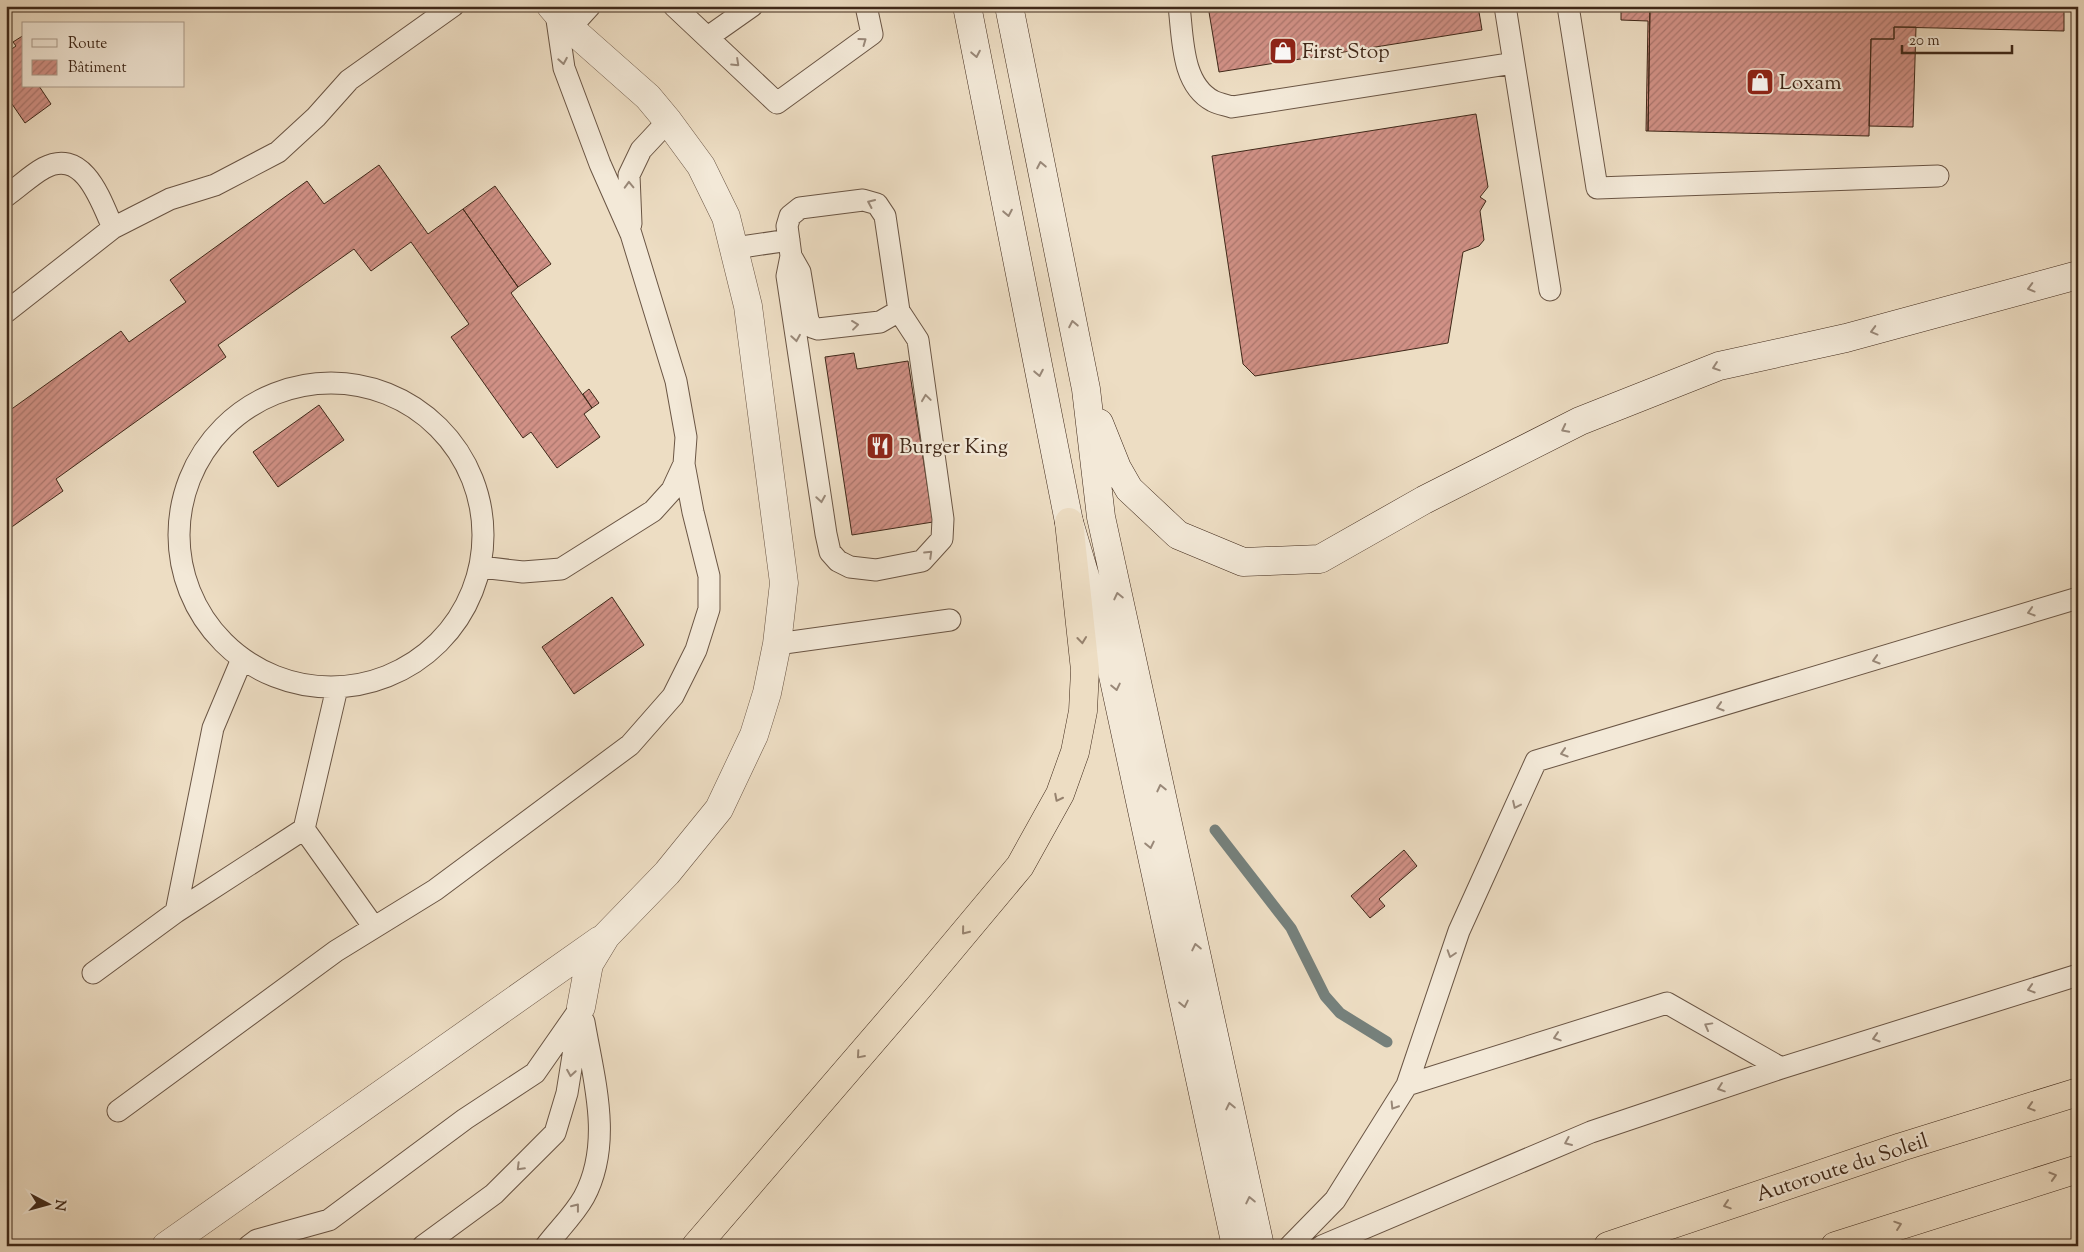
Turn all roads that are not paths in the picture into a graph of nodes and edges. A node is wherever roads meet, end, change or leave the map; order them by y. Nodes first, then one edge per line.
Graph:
1 (453, 6) edge
2 (590, 6) edge
3 (674, 6) edge
4 (752, 6) edge
5 (866, 6) edge
6 (967, 6) edge
7 (1009, 6) edge
8 (1179, 6) edge
9 (1504, 6) edge
10 (1568, 6) edge
11 (559, 16) edge
12 (708, 37) junction
13 (1514, 63) junction
14 (668, 121) junction
15 (1938, 176) dead end
16 (6, 196) edge
17 (113, 228) junction
18 (631, 234) junction
19 (735, 248) junction
20 (790, 248) junction
21 (2078, 275) edge
22 (1550, 290) dead end
23 (899, 310) junction
24 (6, 312) edge
25 (1086, 389) junction
26 (684, 464) junction
27 (1069, 522) junction
28 (481, 567) junction
29 (2078, 598) edge
30 (950, 620) dead end
31 (777, 644) junction
32 (242, 659) junction
33 (337, 688) junction
34 (304, 829) junction
35 (176, 912) junction
36 (373, 926) junction
37 (606, 936) junction
38 (93, 973) dead end
39 (2078, 975) edge
40 (581, 1007) junction
41 (1781, 1068) junction
42 (1407, 1085) junction
43 (2078, 1092) edge
44 (118, 1111) dead end
45 (1229, 1156) junction
46 (2078, 1168) edge
47 (166, 1246) edge
48 (249, 1246) edge
49 (423, 1246) edge
50 (546, 1246) edge
51 (696, 1246) edge
52 (1236, 1246) edge
53 (1260, 1246) edge
54 (1290, 1246) edge
55 (1322, 1246) edge
56 (1608, 1246) edge
57 (1835, 1246) edge

1 - 17 lane
2 - 11 lane
3 - 12 lane
4 - 12 lane
12 -> 5 lane
6 -> 27 main road
25 -> 7 main road
8 - 13 lane
9 - 13 lane
10 - 15 lane
11 - 14 main road
11 -> 18 lane
13 - 22 lane
18 -> 14 lane
14 - 19 main road
16 - 17 lane
17 - 24 lane
18 - 26 lane
19 - 20 lane
19 - 31 main road
20 -> 23 lane
23 -> 20 lane
20 -> 23 lane
21 -> 25 main road
45 -> 25 main road
26 - 28 lane
26 - 36 lane
27 -> 45 main road
27 -> 51 highway
28 - 32 lane
28 - 33 lane
29 -> 42 lane
30 - 31 lane
31 - 37 main road
32 - 33 lane
32 - 35 lane
33 - 34 lane
34 - 35 lane
34 - 36 lane
35 - 38 lane
36 - 44 lane
37 - 40 main road
37 - 47 main road
39 -> 41 lane
40 - 48 lane
40 -> 49 lane
50 -> 40 lane
41 -> 42 lane
41 -> 55 lane
42 -> 54 lane
43 -> 56 highway, Autoroute du Soleil
45 - 52 main road
53 -> 45 main road
57 -> 46 highway

